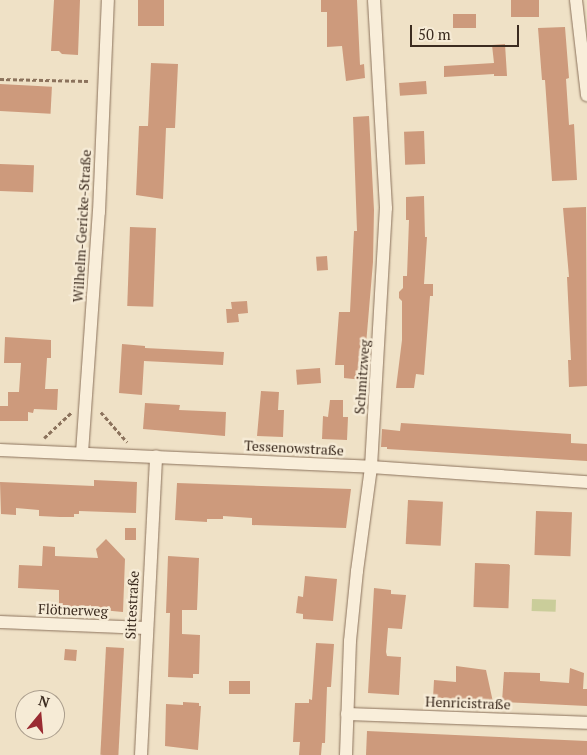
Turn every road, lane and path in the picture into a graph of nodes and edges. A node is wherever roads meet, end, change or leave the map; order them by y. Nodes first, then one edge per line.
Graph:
1 (108, 0) edge
2 (374, 0) edge
3 (576, 0) edge
4 (0, 79) edge
5 (88, 81) dead end
6 (587, 95) edge
7 (74, 410) dead end
8 (101, 412) dead end
9 (44, 438) dead end
10 (127, 442) dead end
11 (0, 450) edge
12 (82, 453) junction
13 (156, 456) junction
14 (371, 467) junction
15 (587, 482) edge
16 (0, 622) edge
17 (146, 628) junction
18 (347, 714) junction
19 (587, 723) edge
20 (141, 755) edge
21 (346, 755) edge

1 - 12 street, Wilhelm-Gericke-Straße
2 - 14 street, Schmitzweg
3 - 6 street
4 - 5 path
7 - 9 path
8 - 10 path
11 - 12 street, Tessenowstraße
12 - 13 street, Tessenowstraße
13 - 14 street, Tessenowstraße
13 - 17 street, Sittestraße
14 - 15 street, Tessenowstraße
14 - 18 street, Schmitzweg
16 - 17 street, Flötnerweg
17 - 20 street, Sittestraße
18 - 19 street, Henricistraße
18 - 21 street, Schmitzweg

